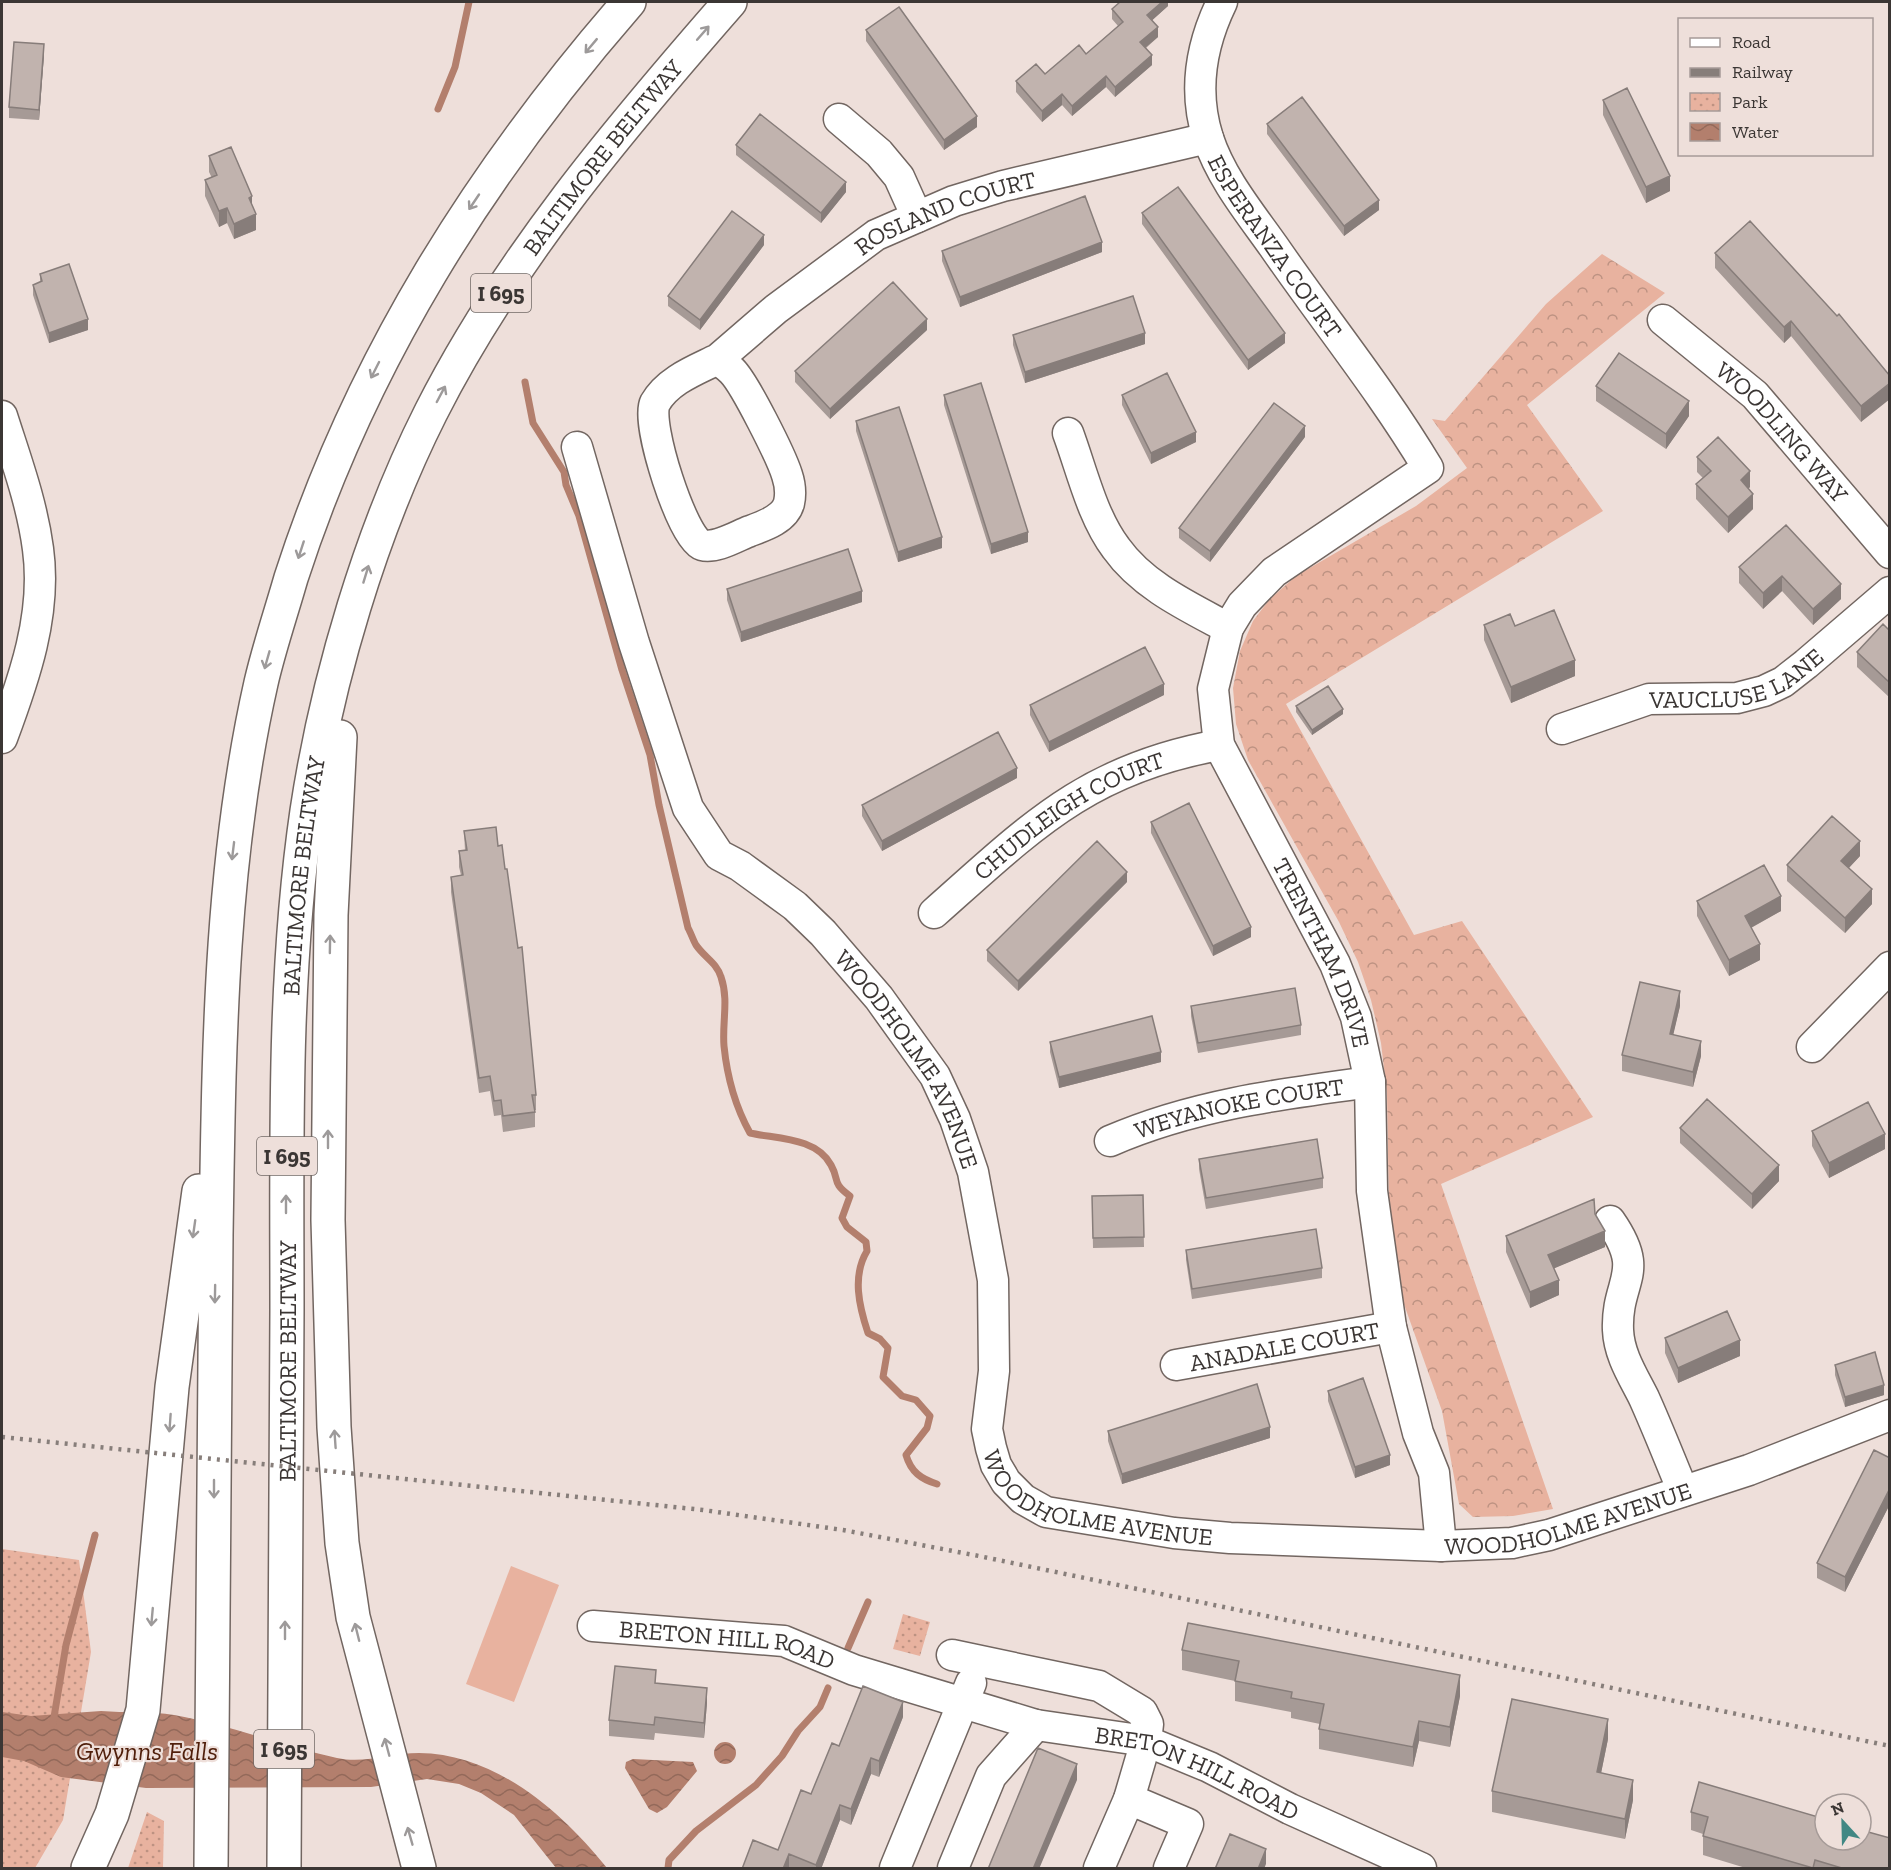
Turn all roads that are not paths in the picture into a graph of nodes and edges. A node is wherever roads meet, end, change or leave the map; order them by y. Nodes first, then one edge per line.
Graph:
1 (629, 2) edge
2 (730, 2) edge
3 (1222, 2) edge
4 (839, 119) dead end
5 (1208, 138) junction
6 (917, 217) junction
7 (1664, 320) dead end
8 (717, 359) junction
9 (2, 416) edge
10 (1068, 433) dead end
11 (577, 447) dead end
12 (1428, 468) joint
13 (1890, 553) edge
14 (1890, 592) edge
15 (1228, 628) junction
16 (349, 630) junction
17 (1562, 729) dead end
18 (2, 738) edge
19 (1219, 745) junction
20 (934, 914) dead end
21 (1890, 967) edge
22 (219, 1047) junction
23 (1812, 1047) dead end
24 (1370, 1082) junction
25 (1110, 1140) dead end
26 (1610, 1221) dead end
27 (1391, 1327) junction
28 (1176, 1365) dead end
29 (1890, 1415) edge
30 (1683, 1491) junction
31 (1441, 1546) junction
32 (593, 1626) dead end
33 (952, 1655) dead end
34 (980, 1661) junction
35 (964, 1702) junction
36 (1036, 1725) junction
37 (1146, 1741) junction
38 (1129, 1799) junction
39 (88, 1869) edge
40 (211, 1869) edge
41 (284, 1869) edge
42 (420, 1869) edge
43 (895, 1869) edge
44 (953, 1869) edge
45 (1099, 1869) edge
46 (1169, 1869) edge
47 (1421, 1869) edge

1 -> 22 highway
16 -> 2 highway, BALTIMORE BELTWAY / I 695
3 - 5 street, ESPERANZA COURT
4 - 6 street
5 - 6 street, ROSLAND COURT
5 - 12 street, ESPERANZA COURT
6 - 8 street, ROSLAND COURT
7 - 13 street, WOODLING WAY
8 - 8 street, ROSLAND COURT
9 - 18 street
10 - 15 street
11 - 31 street, WOODHOLME AVENUE
12 - 15 street, TRENTHAM DRIVE
14 - 17 street, VAUCLUSE LANE
15 - 19 street, TRENTHAM DRIVE
41 -> 16 highway, BALTIMORE BELTWAY / I 695
42 -> 16 highway
19 - 20 street, CHUDLEIGH COURT
19 - 24 street, TRENTHAM DRIVE
21 - 23 street
22 -> 39 highway
22 -> 40 highway
24 - 25 street, WEYANOKE COURT
24 - 27 street, TRENTHAM DRIVE
26 - 30 street
27 - 28 street, ANADALE COURT
27 - 31 street, TRENTHAM DRIVE
29 - 30 street, WOODHOLME AVENUE
30 - 31 street, WOODHOLME AVENUE
32 - 35 street, BRETON HILL ROAD
33 - 34 street
34 - 35 street
34 - 37 street
35 - 36 street, BRETON HILL ROAD
35 - 43 street
36 - 37 street, BRETON HILL ROAD
36 - 44 street
37 - 38 street
37 - 47 street, BRETON HILL ROAD
38 - 45 street
38 - 46 street

